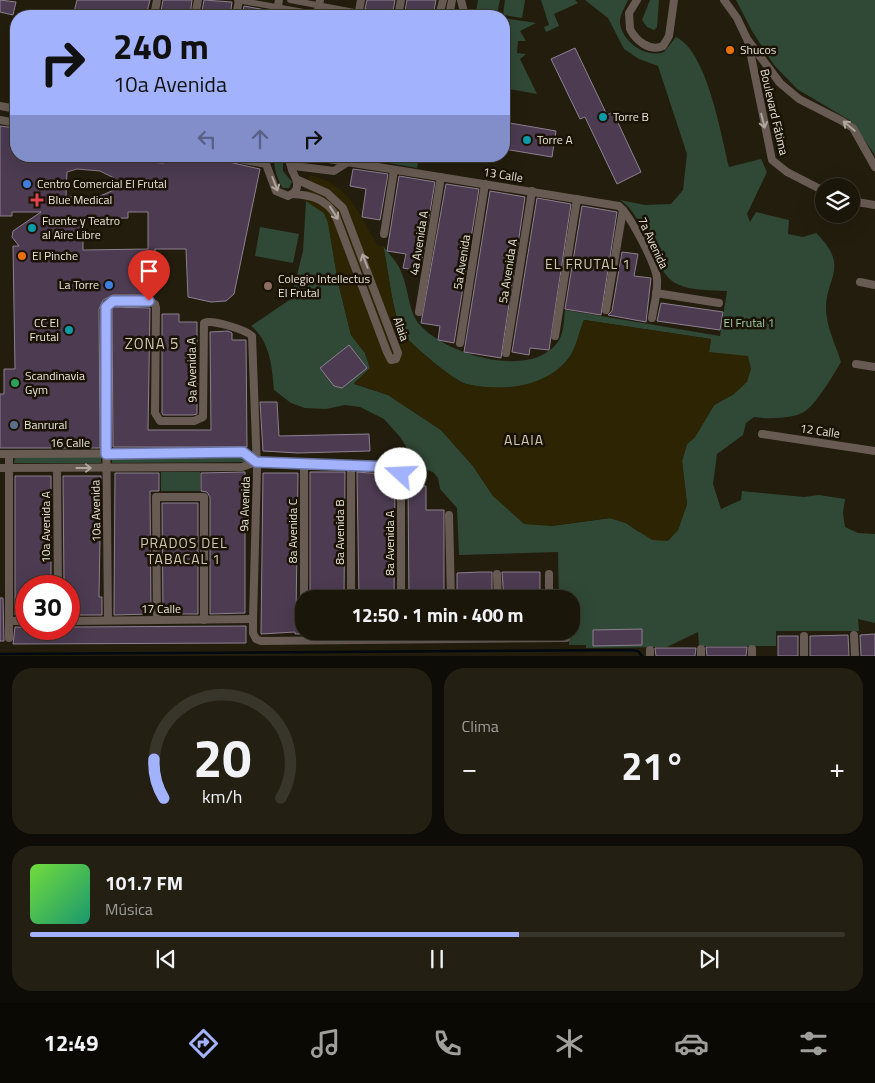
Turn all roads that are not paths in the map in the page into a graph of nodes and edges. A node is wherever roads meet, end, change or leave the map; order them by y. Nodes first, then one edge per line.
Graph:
1 (239, 0) edge
2 (290, 0) edge
3 (636, 0) edge
4 (674, 0) edge
5 (724, 0) edge
6 (452, 1) edge
7 (461, 2) edge
8 (278, 5) edge
9 (319, 10) edge
10 (747, 39) junction
11 (777, 79) junction
12 (754, 80) junction
13 (2, 107) edge
14 (1, 120) edge
15 (266, 162) edge
16 (290, 162) edge
17 (348, 162) joint
18 (875, 167) edge
19 (292, 170) junction
20 (394, 170) junction
21 (441, 177) junction
22 (298, 180) junction
23 (486, 184) junction
24 (815, 186) edge
25 (532, 191) junction
26 (292, 194) junction
27 (577, 199) junction
28 (860, 202) edge
29 (875, 205) edge
30 (623, 210) junction
31 (384, 234) dead end
32 (860, 282) dead end
33 (875, 285) edge
34 (656, 293) junction
35 (719, 303) dead end
36 (606, 310) dead end
37 (419, 312) dead end
38 (652, 318) dead end
39 (555, 336) dead end
40 (252, 339) joint
41 (460, 343) dead end
42 (506, 353) dead end
43 (856, 364) dead end
44 (875, 367) edge
45 (202, 419) joint
46 (762, 434) dead end
47 (875, 451) edge
48 (0, 454) edge
49 (9, 454) junction
50 (106, 454) junction
51 (256, 462) junction
52 (304, 463) junction
53 (351, 465) junction
54 (388, 467) joint
55 (0, 468) edge
56 (9, 468) junction
57 (57, 468) junction
58 (107, 468) junction
59 (449, 515) dead end
60 (497, 574) dead end
61 (549, 574) dead end
62 (58, 575) edge
63 (304, 590) edge
64 (351, 590) edge
65 (401, 590) edge
66 (450, 590) edge
67 (498, 590) edge
68 (549, 590) edge
69 (253, 619) junction
70 (108, 620) junction
71 (157, 620) junction
72 (204, 620) junction
73 (11, 621) junction
74 (15, 621) edge
75 (80, 621) edge
76 (854, 635) dead end
77 (804, 636) dead end
78 (9, 638) dead end
79 (295, 640) edge
80 (804, 656) edge
81 (855, 656) edge

1 - 8 street
2 - 9 street
3 - 4 street
5 - 10 street, Boulevard Fátima
6 - 7 street
8 - 9 street
10 - 11 street, Boulevard Fátima
10 - 12 street, Boulevard Fátima
11 - 12 street
18 -> 11 street, Boulevard Fátima
12 -> 24 street, Boulevard Fátima
13 - 14 street
15 -> 26 street
16 - 19 street
17 - 19 street, 13 Calle
17 - 20 street, 13 Calle
19 - 22 street
20 - 21 street, 13 Calle
20 - 31 street
21 - 23 street, 13 Calle
21 - 37 street, 4a Avenida A
22 - 26 street
26 -> 22 street, Alaia
23 - 25 street, 13 Calle
23 - 41 street, 5a Avenida
25 - 27 street, 13 Calle
25 - 42 street, 5a Avenida A
27 - 30 street, 13 Calle
27 - 39 street
28 - 29 street
30 - 34 street, 7a Avenida
30 - 36 street
32 - 33 street
34 - 35 street
34 - 38 street, 7a Avenida
40 - 45 street, 9a Avenida A
40 - 51 street, 9a Avenida
43 - 44 street
45 - 50 street, 10a Avenida
46 - 47 street, 12 Calle
48 - 49 street, 16 Calle
49 - 50 street, 16 Calle
49 - 56 street
50 - 51 street, 16 Calle
50 - 58 street, 10a Avenida
51 - 52 street, 16 Calle
51 - 58 street, 16 Calle
51 - 69 street, 9a Avenida
52 - 53 street, 16 Calle
52 - 63 street, 8a Avenida C
53 - 54 street, 16 Calle
53 - 64 street, 8a Avenida B
54 - 65 street, 8a Avenida A
55 - 56 street, 16 Calle
56 - 57 street, 16 Calle
56 - 73 street
57 -> 58 street, 16 Calle
57 - 62 street, 10a Avenida A
58 - 70 street, 10a Avenida
59 - 66 street
60 - 67 street
61 - 68 street
69 - 72 street, 17 Calle
69 - 79 street, 9a Avenida
70 - 71 street, 17 Calle
70 - 75 street, 17 Calle
71 - 72 street, 17 Calle
71 - 72 street
73 - 74 street
73 - 78 street
76 - 81 street
77 - 80 street

